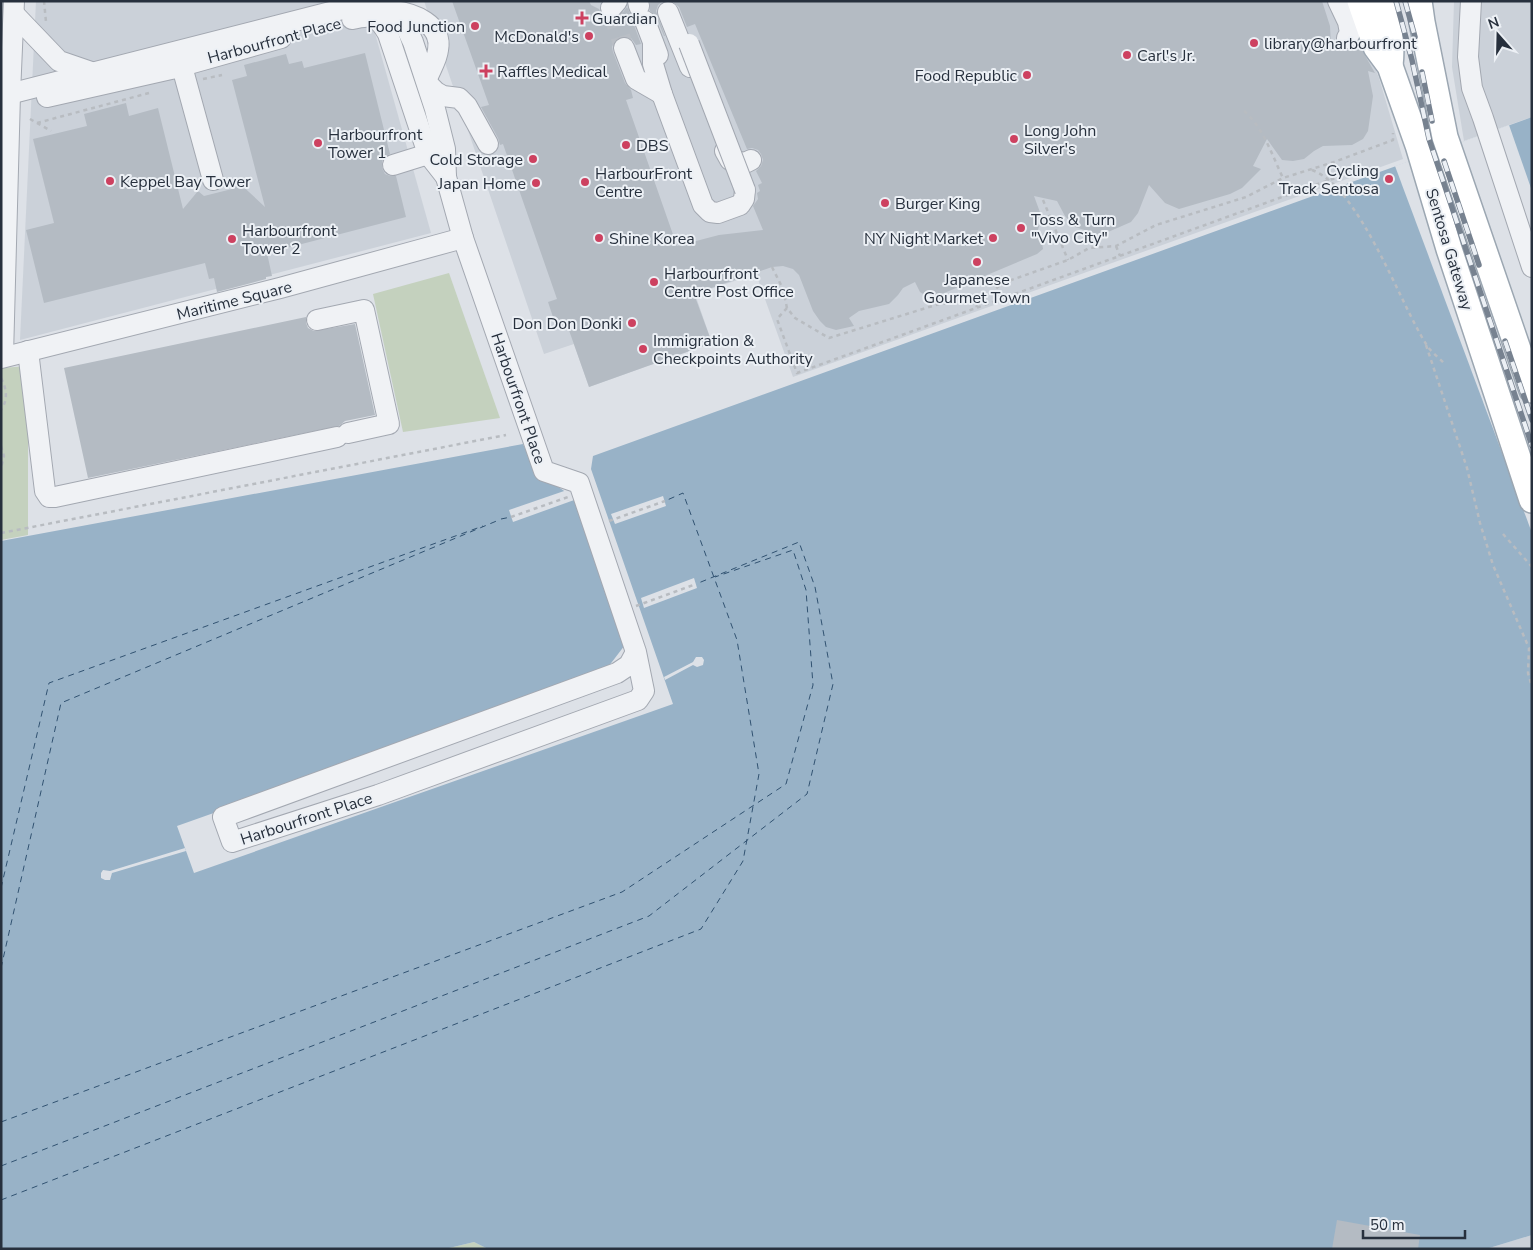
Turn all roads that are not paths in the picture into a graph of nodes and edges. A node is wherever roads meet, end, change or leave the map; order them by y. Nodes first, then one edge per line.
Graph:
1 (1338, 1) edge
2 (1382, 1) edge
3 (1471, 1) edge
4 (14, 8) edge
5 (641, 9) edge
6 (1363, 11) edge
7 (1420, 12) edge
8 (1347, 38) dead end
9 (653, 43) junction
10 (624, 48) tunnel mouth
11 (182, 66) junction
12 (1392, 71) junction
13 (91, 72) junction
14 (427, 82) junction
15 (662, 94) junction
16 (5, 101) edge
17 (488, 144) dead end
18 (437, 152) junction
19 (700, 159) dead end
20 (751, 160) dead end
21 (393, 166) dead end
22 (1459, 178) junction
23 (213, 180) dead end
24 (1431, 187) junction
25 (4, 225) edge
26 (464, 238) junction
27 (1532, 267) edge
28 (317, 320) dead end
29 (28, 351) junction
30 (2, 357) edge
31 (1532, 390) edge
32 (1532, 500) edge
33 (636, 652) junction

1 - 8 street
2 - 12 main road
3 - 27 street
4 - 13 street
4 - 16 street
5 - 9 street
6 - 12 main road, Sentosa Gateway
7 - 12 main road
7 - 22 main road, Sentosa Gateway
9 - 15 street
9 - 19 street
10 - 15 street
11 - 13 street, Harbourfront Place
11 - 14 street, Harbourfront Place
11 - 16 street, Harbourfront Place
11 - 18 street, Harbourfront Place
11 - 23 street
12 - 24 main road, Sentosa Gateway
13 - 16 street, Harbourfront Place
14 - 17 street
14 - 18 street, Harbourfront Place
15 - 20 street, bridge
16 - 25 street
18 - 21 street
18 - 26 street, Harbourfront Place
22 - 24 street
22 - 31 main road, Sentosa Gateway
24 - 32 main road, Sentosa Gateway
25 - 30 street
26 - 29 street, Maritime Square
26 - 33 street, Harbourfront Place
28 - 29 street
29 - 30 street, Maritime Square
33 - 33 street, Harbourfront Place

